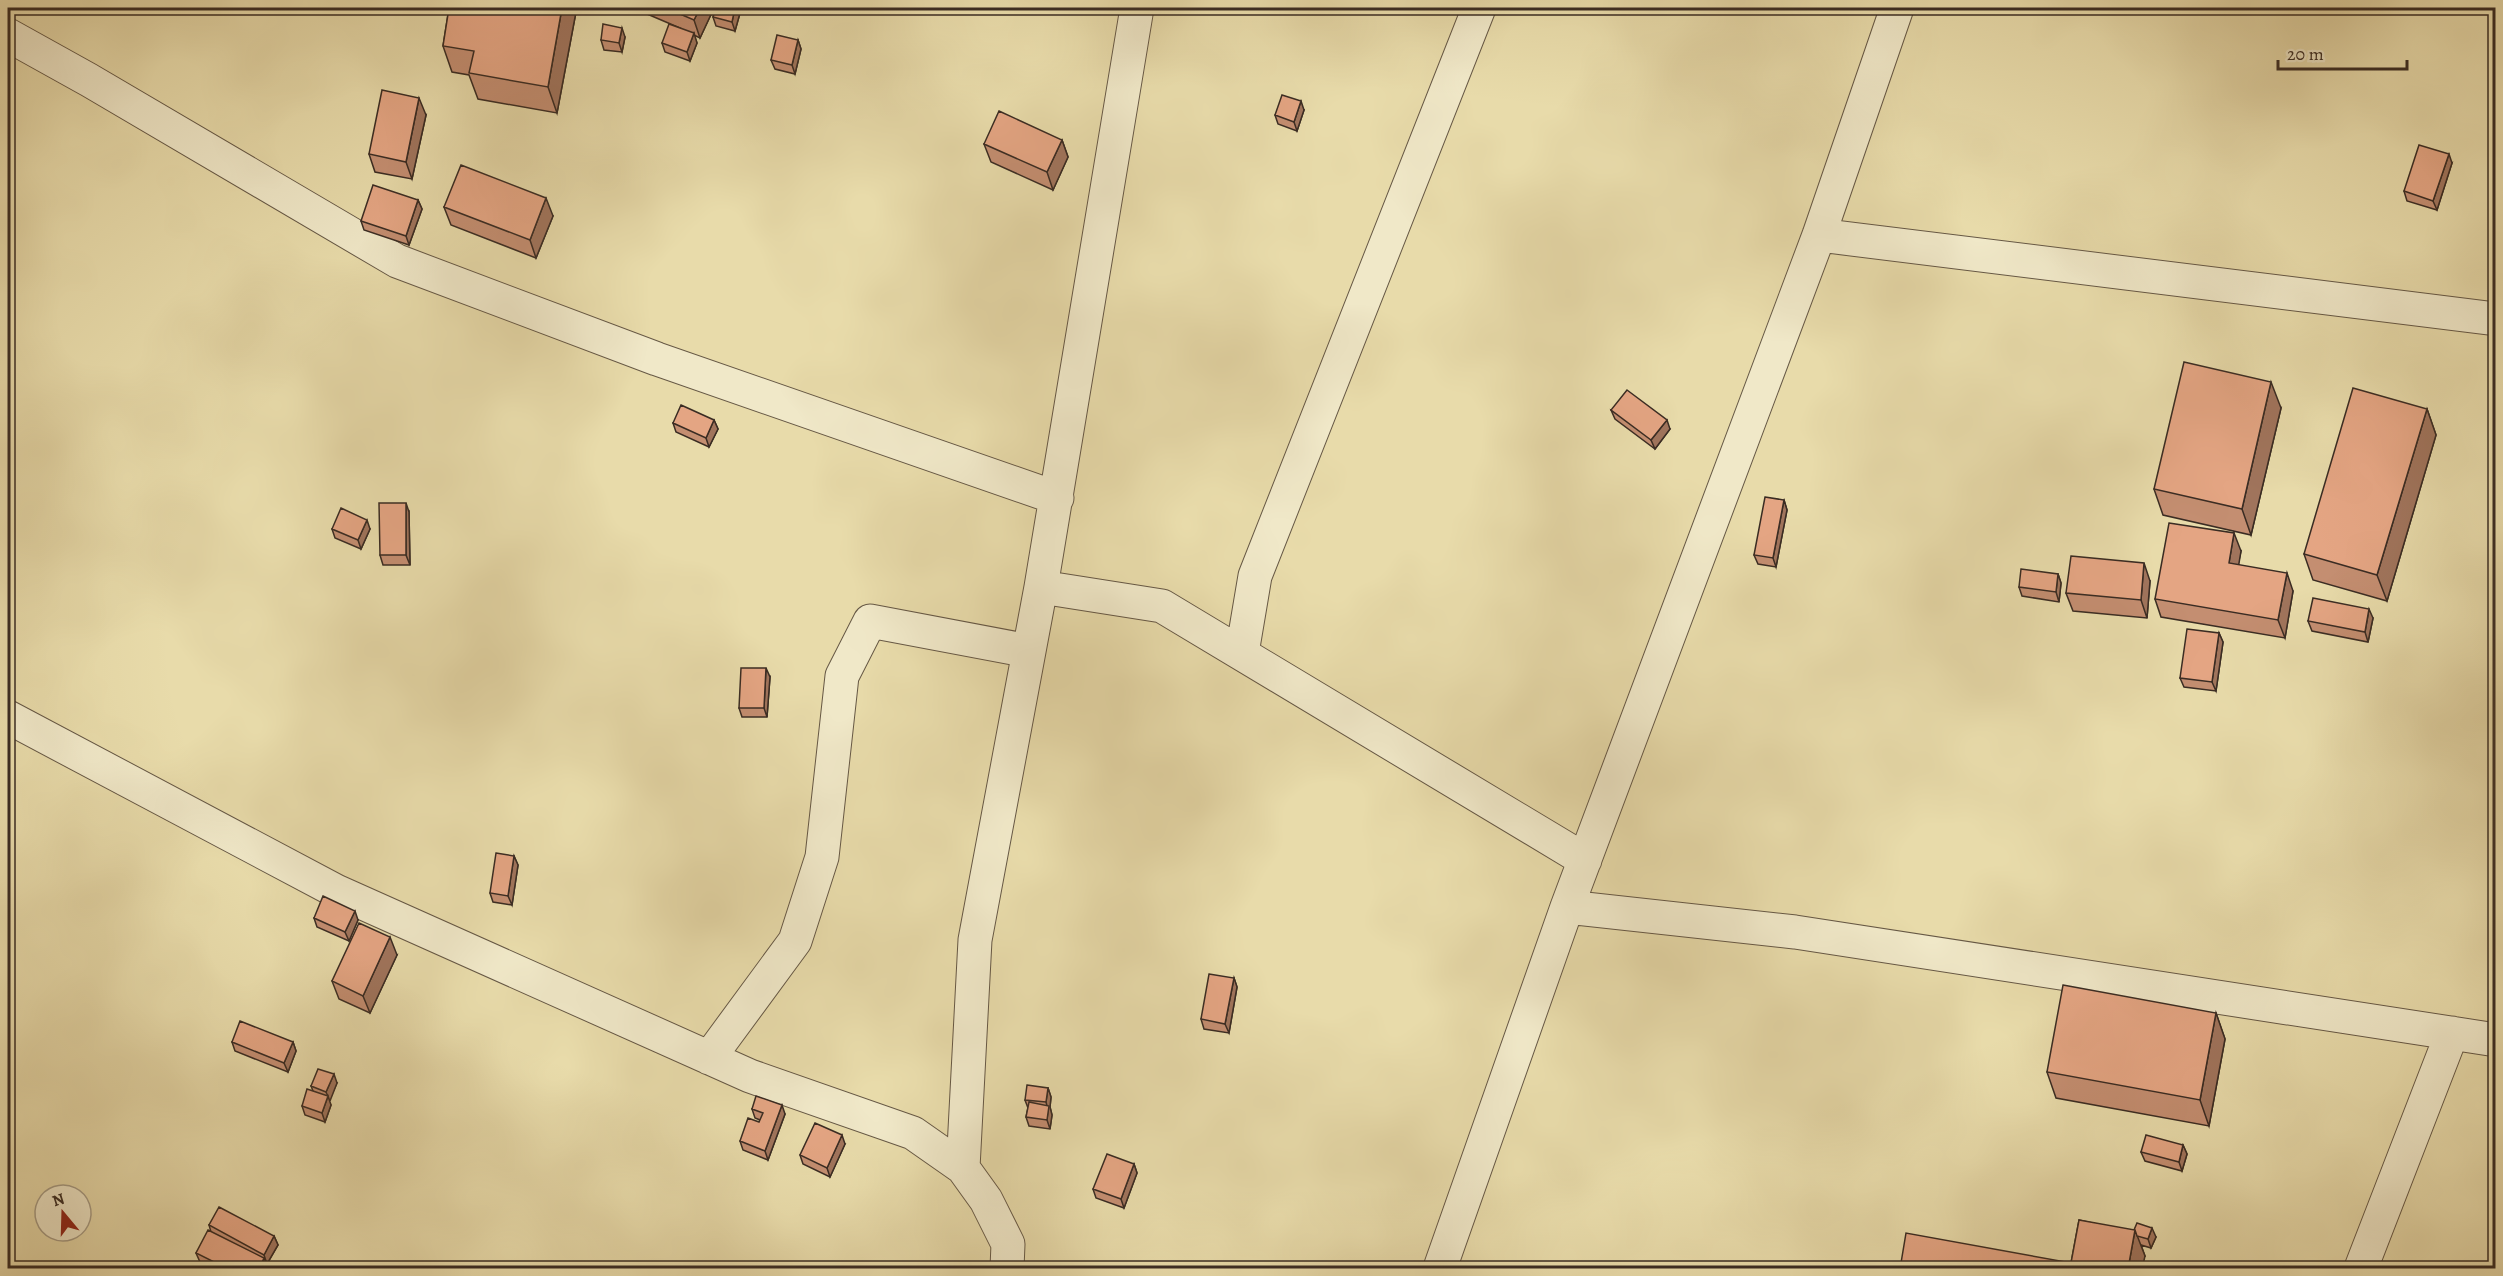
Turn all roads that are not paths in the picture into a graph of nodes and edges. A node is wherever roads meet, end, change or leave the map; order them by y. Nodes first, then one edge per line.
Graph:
1 (1137, 8) edge
2 (1479, 8) edge
3 (1897, 8) edge
4 (8, 35) edge
5 (1819, 235) junction
6 (2496, 319) edge
7 (1057, 498) junction
8 (1041, 587) junction
9 (1029, 651) junction
10 (1242, 653) junction
11 (8, 717) edge
12 (1585, 860) junction
13 (1567, 907) junction
14 (2452, 1033) junction
15 (2496, 1040) edge
16 (709, 1058) junction
17 (963, 1168) junction
18 (1007, 1269) edge
19 (1440, 1269) edge
20 (2361, 1269) edge

1 - 7 street
2 - 10 street
3 - 5 street
4 - 7 street
5 - 6 street
5 - 12 street
7 - 8 street
8 - 9 street
8 - 10 street
9 - 16 street
9 - 17 street
10 - 12 street
11 - 16 street
12 - 13 street
13 - 14 street
13 - 19 street
14 - 15 street
14 - 20 street
16 - 17 street
17 - 18 street

